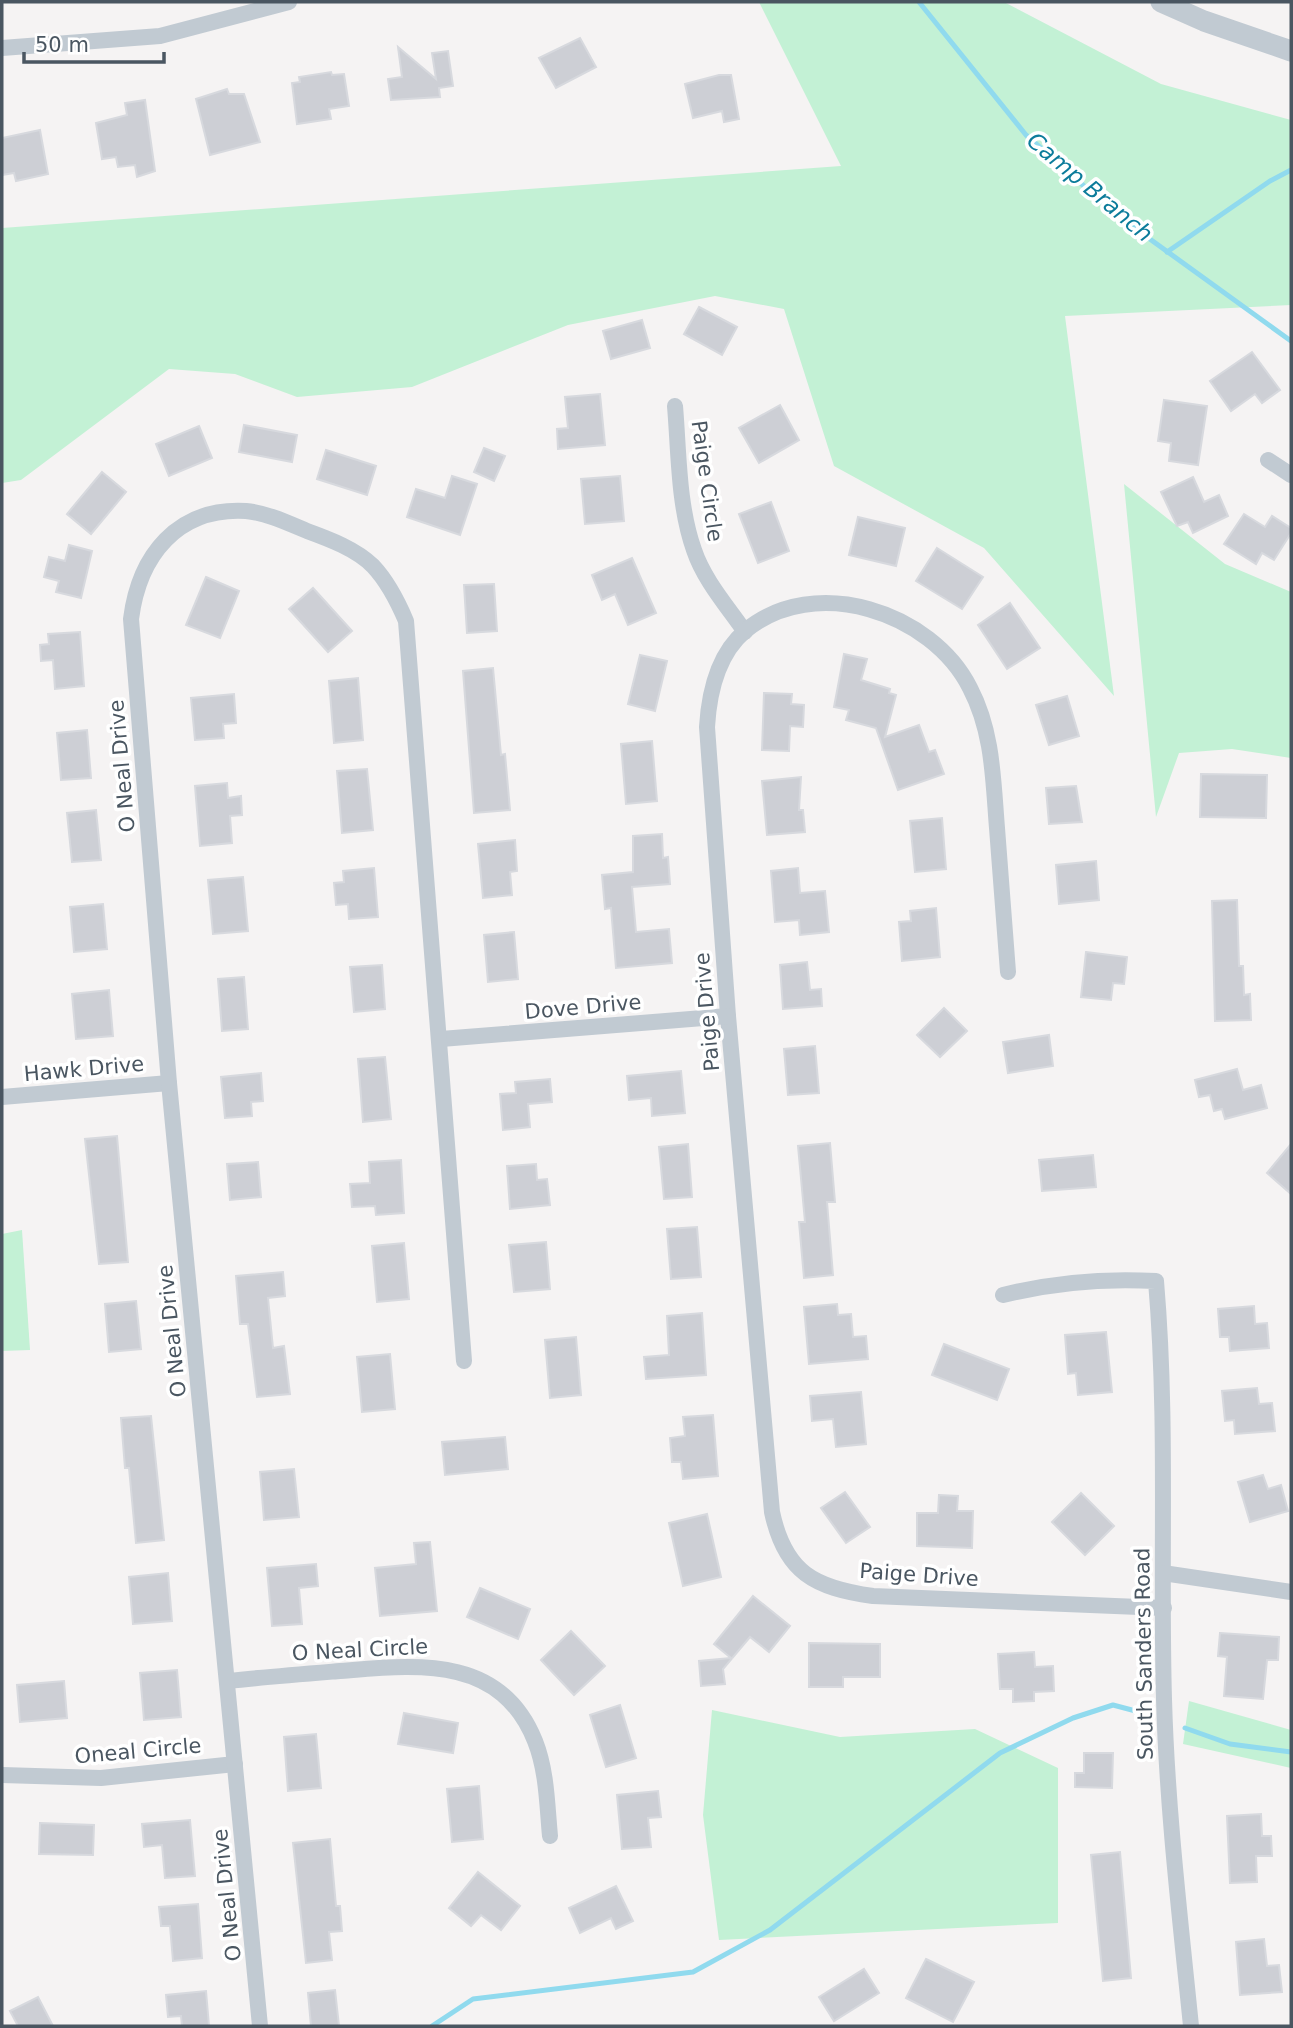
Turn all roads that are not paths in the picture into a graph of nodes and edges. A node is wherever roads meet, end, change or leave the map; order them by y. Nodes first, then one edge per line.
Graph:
1 (289, 2) edge
2 (1161, 2) edge
3 (2, 48) edge
4 (1291, 51) edge
5 (675, 406) dead end
6 (1268, 460) dead end
7 (1291, 475) edge
8 (745, 632) junction
9 (1008, 972) dead end
10 (728, 1016) junction
11 (441, 1039) junction
12 (169, 1083) junction
13 (2, 1097) edge
14 (1003, 1295) dead end
15 (464, 1361) dead end
16 (1163, 1573) junction
17 (1291, 1592) edge
18 (1164, 1608) junction
19 (228, 1681) junction
20 (235, 1764) junction
21 (2, 1775) edge
22 (550, 1836) dead end
23 (260, 2026) edge
24 (1191, 2026) edge

1 - 3 street
2 - 4 street
5 - 8 street, Paige Circle
6 - 7 street
8 - 9 street, Paige Drive
8 - 10 street, Paige Drive
10 - 11 street, Dove Drive
10 - 18 street, Paige Drive
11 - 12 street, O Neal Drive
11 - 15 street, O Neal Drive
12 - 13 street, Hawk Drive
12 - 19 street, O Neal Drive
14 - 16 street, South Sanders Road
16 - 17 street
16 - 18 street, South Sanders Road
18 - 24 street, South Sanders Road
19 - 20 street, O Neal Drive
19 - 22 street, O Neal Circle
20 - 21 street, Oneal Circle
20 - 23 street, O Neal Drive

